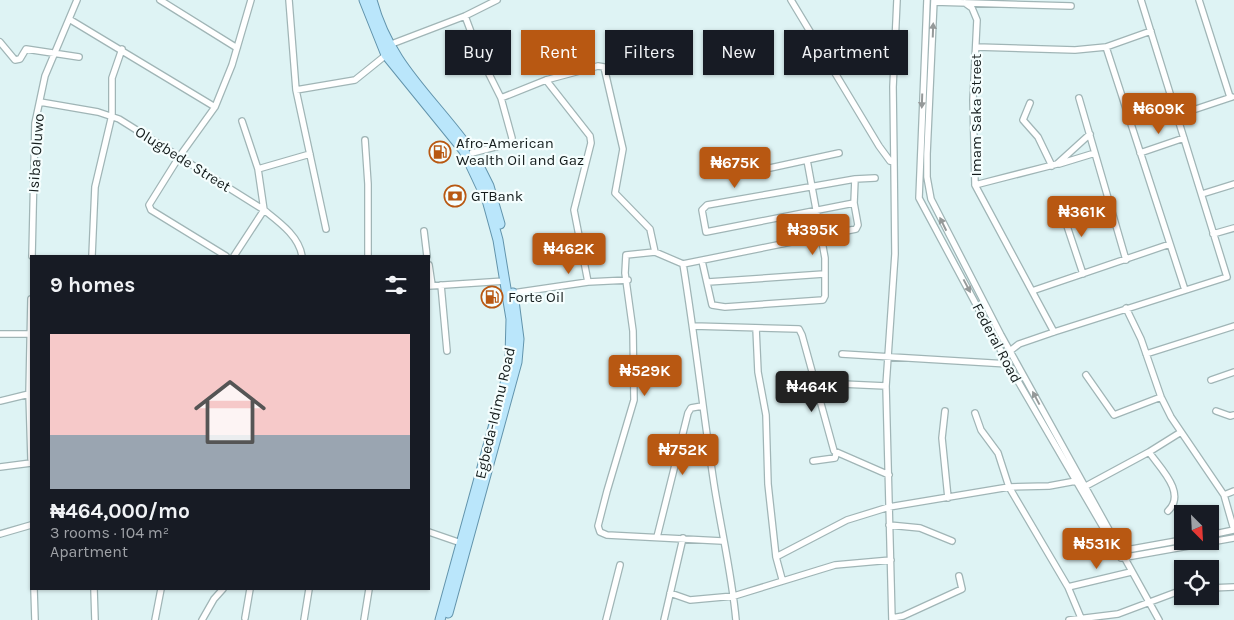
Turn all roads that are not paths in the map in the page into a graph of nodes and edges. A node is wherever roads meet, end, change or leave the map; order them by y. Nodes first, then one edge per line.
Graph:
1 (78, 0) edge
2 (160, 0) edge
3 (251, 0) edge
4 (289, 0) edge
5 (364, 0) edge
6 (372, 0) edge
7 (498, 0) edge
8 (791, 0) edge
9 (897, 0) edge
10 (927, 0) edge
11 (1141, 0) edge
12 (1199, 0) edge
13 (934, 1) edge
14 (965, 3) junction
15 (1071, 6) dead end
16 (465, 16) junction
17 (69, 19) junction
18 (1151, 31) junction
19 (0, 42) edge
20 (388, 45) junction
21 (976, 47) junction
22 (1106, 47) junction
23 (237, 48) junction
24 (122, 49) junction
25 (55, 53) junction
26 (386, 55) junction
27 (80, 57) dead end
28 (546, 80) junction
29 (296, 90) junction
30 (1232, 96) edge
31 (501, 98) junction
32 (1079, 98) dead end
33 (426, 100) junction
34 (40, 102) junction
35 (1030, 103) dead end
36 (215, 107) junction
37 (112, 115) junction
38 (1178, 115) junction
39 (242, 121) dead end
40 (1090, 134) junction
41 (1184, 138) junction
42 (365, 140) dead end
43 (472, 153) junction
44 (839, 153) dead end
45 (1095, 153) junction
46 (1140, 153) junction
47 (310, 154) junction
48 (179, 158) junction
49 (807, 160) junction
50 (894, 162) junction
51 (1055, 165) junction
52 (770, 168) dead end
53 (258, 169) junction
54 (875, 178) dead end
55 (854, 179) junction
56 (1234, 184) edge
57 (975, 185) junction
58 (812, 186) junction
59 (1202, 194) junction
60 (854, 203) junction
61 (1061, 208) dead end
62 (264, 210) junction
63 (816, 211) junction
64 (1234, 228) edge
65 (326, 229) dead end
66 (424, 231) dead end
67 (1214, 234) junction
68 (820, 236) junction
69 (1170, 244) junction
70 (656, 252) junction
71 (32, 255) edge
72 (92, 255) edge
73 (224, 255) edge
74 (235, 255) edge
75 (302, 255) edge
76 (368, 255) edge
77 (427, 255) edge
78 (962, 259) junction
79 (702, 260) junction
80 (1126, 260) junction
81 (683, 264) junction
82 (954, 264) junction
83 (824, 274) junction
84 (1083, 274) junction
85 (1234, 275) edge
86 (1227, 277) junction
87 (628, 280) junction
88 (505, 281) junction
89 (588, 282) junction
90 (708, 282) junction
91 (440, 285) junction
92 (430, 286) edge
93 (1186, 290) junction
94 (1032, 291) junction
95 (512, 293) junction
96 (1126, 308) junction
97 (693, 326) junction
98 (1234, 326) edge
99 (756, 328) junction
100 (1054, 332) junction
101 (0, 334) edge
102 (30, 334) edge
103 (447, 351) dead end
104 (1010, 351) junction
105 (842, 354) dead end
106 (1146, 354) junction
107 (888, 356) junction
108 (1008, 364) junction
109 (1234, 372) edge
110 (1086, 374) dead end
111 (1210, 380) dead end
112 (842, 384) dead end
113 (886, 386) junction
114 (29, 394) junction
115 (1161, 397) junction
116 (0, 401) edge
117 (702, 406) junction
118 (1216, 411) dead end
119 (945, 412) dead end
120 (975, 413) dead end
121 (1234, 415) edge
122 (30, 426) edge
123 (1181, 432) junction
124 (1149, 452) junction
125 (836, 454) junction
126 (813, 461) dead end
127 (30, 463) edge
128 (0, 467) edge
129 (889, 475) junction
130 (1076, 481) junction
131 (1086, 486) junction
132 (1009, 487) junction
133 (1234, 491) edge
134 (1224, 495) junction
135 (948, 498) junction
136 (889, 507) junction
137 (1168, 511) dead end
138 (30, 525) edge
139 (890, 525) junction
140 (1234, 530) edge
141 (430, 532) edge
142 (1219, 533) edge
143 (0, 534) edge
144 (657, 537) junction
145 (684, 538) junction
146 (1234, 538) edge
147 (722, 541) junction
148 (952, 541) dead end
149 (1174, 541) edge
150 (461, 543) junction
151 (1121, 548) junction
152 (776, 557) junction
153 (1124, 557) junction
154 (891, 560) junction
155 (620, 566) dead end
156 (1132, 572) junction
157 (959, 576) dead end
158 (782, 579) junction
159 (1068, 587) junction
160 (1234, 587) edge
161 (1219, 588) edge
162 (34, 590) edge
163 (94, 590) edge
164 (161, 590) edge
165 (222, 590) edge
166 (250, 590) edge
167 (309, 590) edge
168 (369, 590) edge
169 (670, 593) junction
170 (1174, 593) edge
171 (734, 596) junction
172 (1149, 603) junction
173 (1119, 617) edge
174 (245, 618) dead end
175 (1081, 618) junction
176 (892, 619) edge
177 (34, 620) edge
178 (94, 620) edge
179 (155, 620) edge
180 (202, 620) edge
181 (304, 620) edge
182 (364, 620) edge
183 (440, 620) edge
184 (446, 620) edge
185 (606, 620) edge
186 (664, 620) edge
187 (736, 620) edge
188 (1069, 620) edge
189 (1159, 620) edge

1 - 17 street, Isiba Oluwo
2 - 23 street
3 - 23 street
4 - 29 street
5 - 26 main road, Egbeda-Idimu Road
6 - 20 main road, Egbeda-Idimu Road
7 - 16 street
8 - 50 street
9 - 50 street
10 -> 82 street, Federal Road
11 - 18 street
12 - 30 street
13 - 14 street
78 -> 13 street, Federal Road
14 - 15 street
14 - 21 street, Imam Saka Street
16 - 20 street
16 - 31 street
17 - 24 street
17 - 25 street, Isiba Oluwo
18 - 22 street
18 - 38 street
19 - 25 street
20 - 33 main road, Egbeda-Idimu Road
21 - 22 street
21 - 57 street, Imam Saka Street
22 - 46 street
23 - 36 street
24 - 36 street
24 - 37 street
25 - 27 street
25 - 34 street, Isiba Oluwo
26 - 29 street
26 - 33 main road, Egbeda-Idimu Road
28 - 31 street
28 - 70 street
28 - 89 street
29 - 47 street
30 - 38 street
31 - 43 street
32 - 40 street
33 - 43 main road, Egbeda-Idimu Road
33 - 88 main road, Egbeda-Idimu Road
34 - 37 street, Olugbede Street
34 - 71 street, Isiba Oluwo
35 - 51 street
36 - 48 street
37 - 48 street, Olugbede Street
37 - 72 street
38 - 41 street
39 - 53 street
40 - 45 street
40 - 51 street
41 - 46 street
41 - 59 street
42 - 76 street
43 - 95 main road, Egbeda-Idimu Road
44 - 49 street
45 - 51 street
45 - 80 street
46 - 69 street
47 - 53 street
47 - 65 street
48 - 62 street, Olugbede Street
48 - 73 street
49 - 52 street
49 - 58 street
50 - 107 street
51 - 57 street
53 - 62 street
54 - 55 street
55 - 58 street
55 - 60 street
56 - 59 street
57 - 94 street, Imam Saka Street
58 - 63 street
58 - 63 street
59 - 67 street
60 - 63 street
60 - 68 street
61 - 84 street
62 - 74 street
62 - 75 street, Olugbede Street
63 - 68 street
64 - 67 street
66 - 77 street
67 - 86 street
68 - 79 street
68 - 83 street
69 - 80 street
69 - 93 street
70 - 81 street
70 - 87 street
78 - 82 street
78 - 104 street, Federal Road
79 - 81 street
79 - 90 street
80 - 84 street
81 - 97 street
82 -> 108 street, Federal Road
83 - 90 street
83 - 90 street
84 - 94 street
85 - 86 street
86 - 93 street
87 - 89 street
87 - 144 street
88 - 91 street
88 - 150 main road, Egbeda-Idimu Road
89 - 95 street
91 - 92 street
91 - 103 street
93 - 96 street
94 - 100 street, Imam Saka Street
95 - 184 main road, Egbeda-Idimu Road
96 - 100 street
96 - 106 street
97 - 99 street
97 - 117 street
98 - 106 street
99 - 125 street
99 - 152 street
100 - 104 street
101 - 102 street
102 - 114 street
131 -> 104 street, Federal Road
105 - 107 street
106 - 115 street
107 - 108 street
107 - 113 street
108 - 130 street, Federal Road
109 - 111 street
110 - 115 street
112 - 113 street
113 - 129 street
114 - 116 street
114 - 122 street
115 - 123 street
117 - 144 street
117 - 147 street
118 - 121 street
119 - 135 street
120 - 132 street
123 - 124 street
123 - 134 street
124 - 131 street
124 - 137 street
125 - 126 street
125 - 129 street
127 - 128 street
129 - 136 street
130 - 132 street
130 - 153 street, Federal Road
131 - 151 street, Federal Road
132 - 135 street
132 - 159 street
133 - 134 street
134 - 140 street
135 - 136 street
136 - 139 street
136 - 152 street
138 - 143 street
139 - 148 street
139 - 154 street
140 - 142 street
141 - 150 street
144 - 145 street
145 - 147 street
145 - 169 street
146 - 153 street
147 - 171 street
149 - 151 street
150 - 183 main road, Egbeda-Idimu Road
151 - 153 street, Federal Road
152 - 158 street
153 - 156 street
154 - 158 street
154 - 176 street
155 - 185 street
156 - 159 street
156 - 172 street
157 - 176 street
158 - 171 street
159 - 175 street
160 - 161 street
162 - 177 street
163 - 178 street
164 - 179 street
165 - 180 street
166 - 174 street
167 - 181 street
168 - 182 street
169 - 171 street
169 - 186 street
170 - 172 street
171 - 187 street
172 - 173 street
172 - 189 street
173 - 175 street
175 - 188 street

